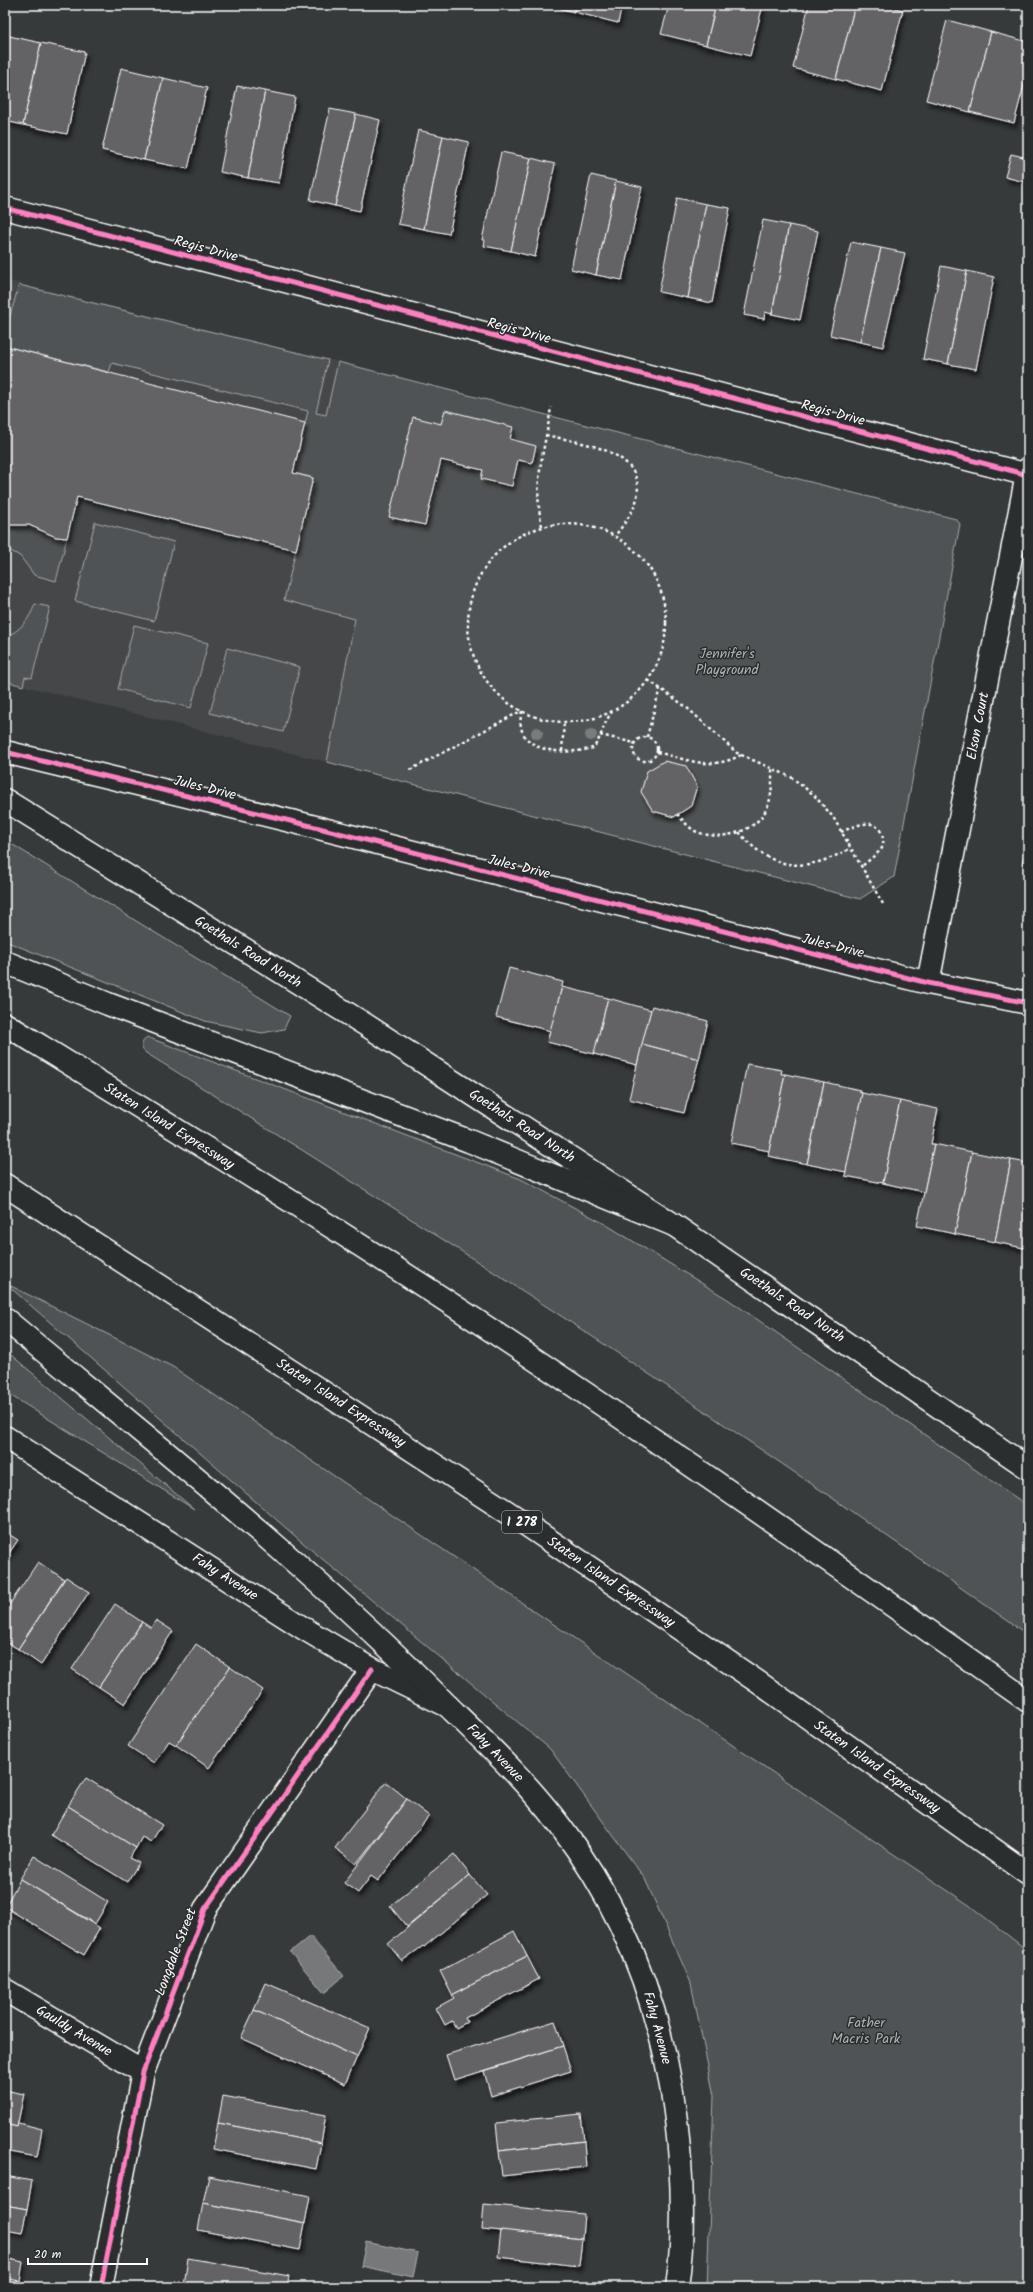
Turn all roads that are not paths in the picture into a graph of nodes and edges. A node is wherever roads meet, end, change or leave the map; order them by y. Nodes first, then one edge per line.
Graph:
1 (5, 208) edge
2 (1028, 473) edge
3 (5, 752) edge
4 (5, 800) edge
5 (5, 962) edge
6 (928, 982) junction
7 (1028, 1003) edge
8 (5, 1024) edge
9 (5, 1185) edge
10 (674, 1225) junction
11 (5, 1319) edge
12 (5, 1436) edge
13 (1028, 1468) edge
14 (372, 1669) junction
15 (1028, 1701) edge
16 (448, 1706) junction
17 (1028, 1874) edge
18 (5, 1990) edge
19 (142, 2072) junction
20 (101, 2287) edge
21 (677, 2287) edge

1 - 2 main road, Regis Drive
2 - 6 main road, Elson Court
3 - 6 main road, Jules Drive
4 - 10 main road, Goethals Road North
5 - 10 main road
6 - 7 main road, Jules Drive
8 - 15 main road, Staten Island Expressway
9 - 17 main road, Staten Island Expressway / I 278
10 - 13 main road, Goethals Road North
11 - 16 main road
12 - 14 main road, Fahy Avenue
14 - 16 main road, Fahy Avenue
14 - 19 main road, Longdale Street
16 - 21 main road, Fahy Avenue
18 - 19 main road, Gauldy Avenue
19 - 20 main road, Longdale Street

